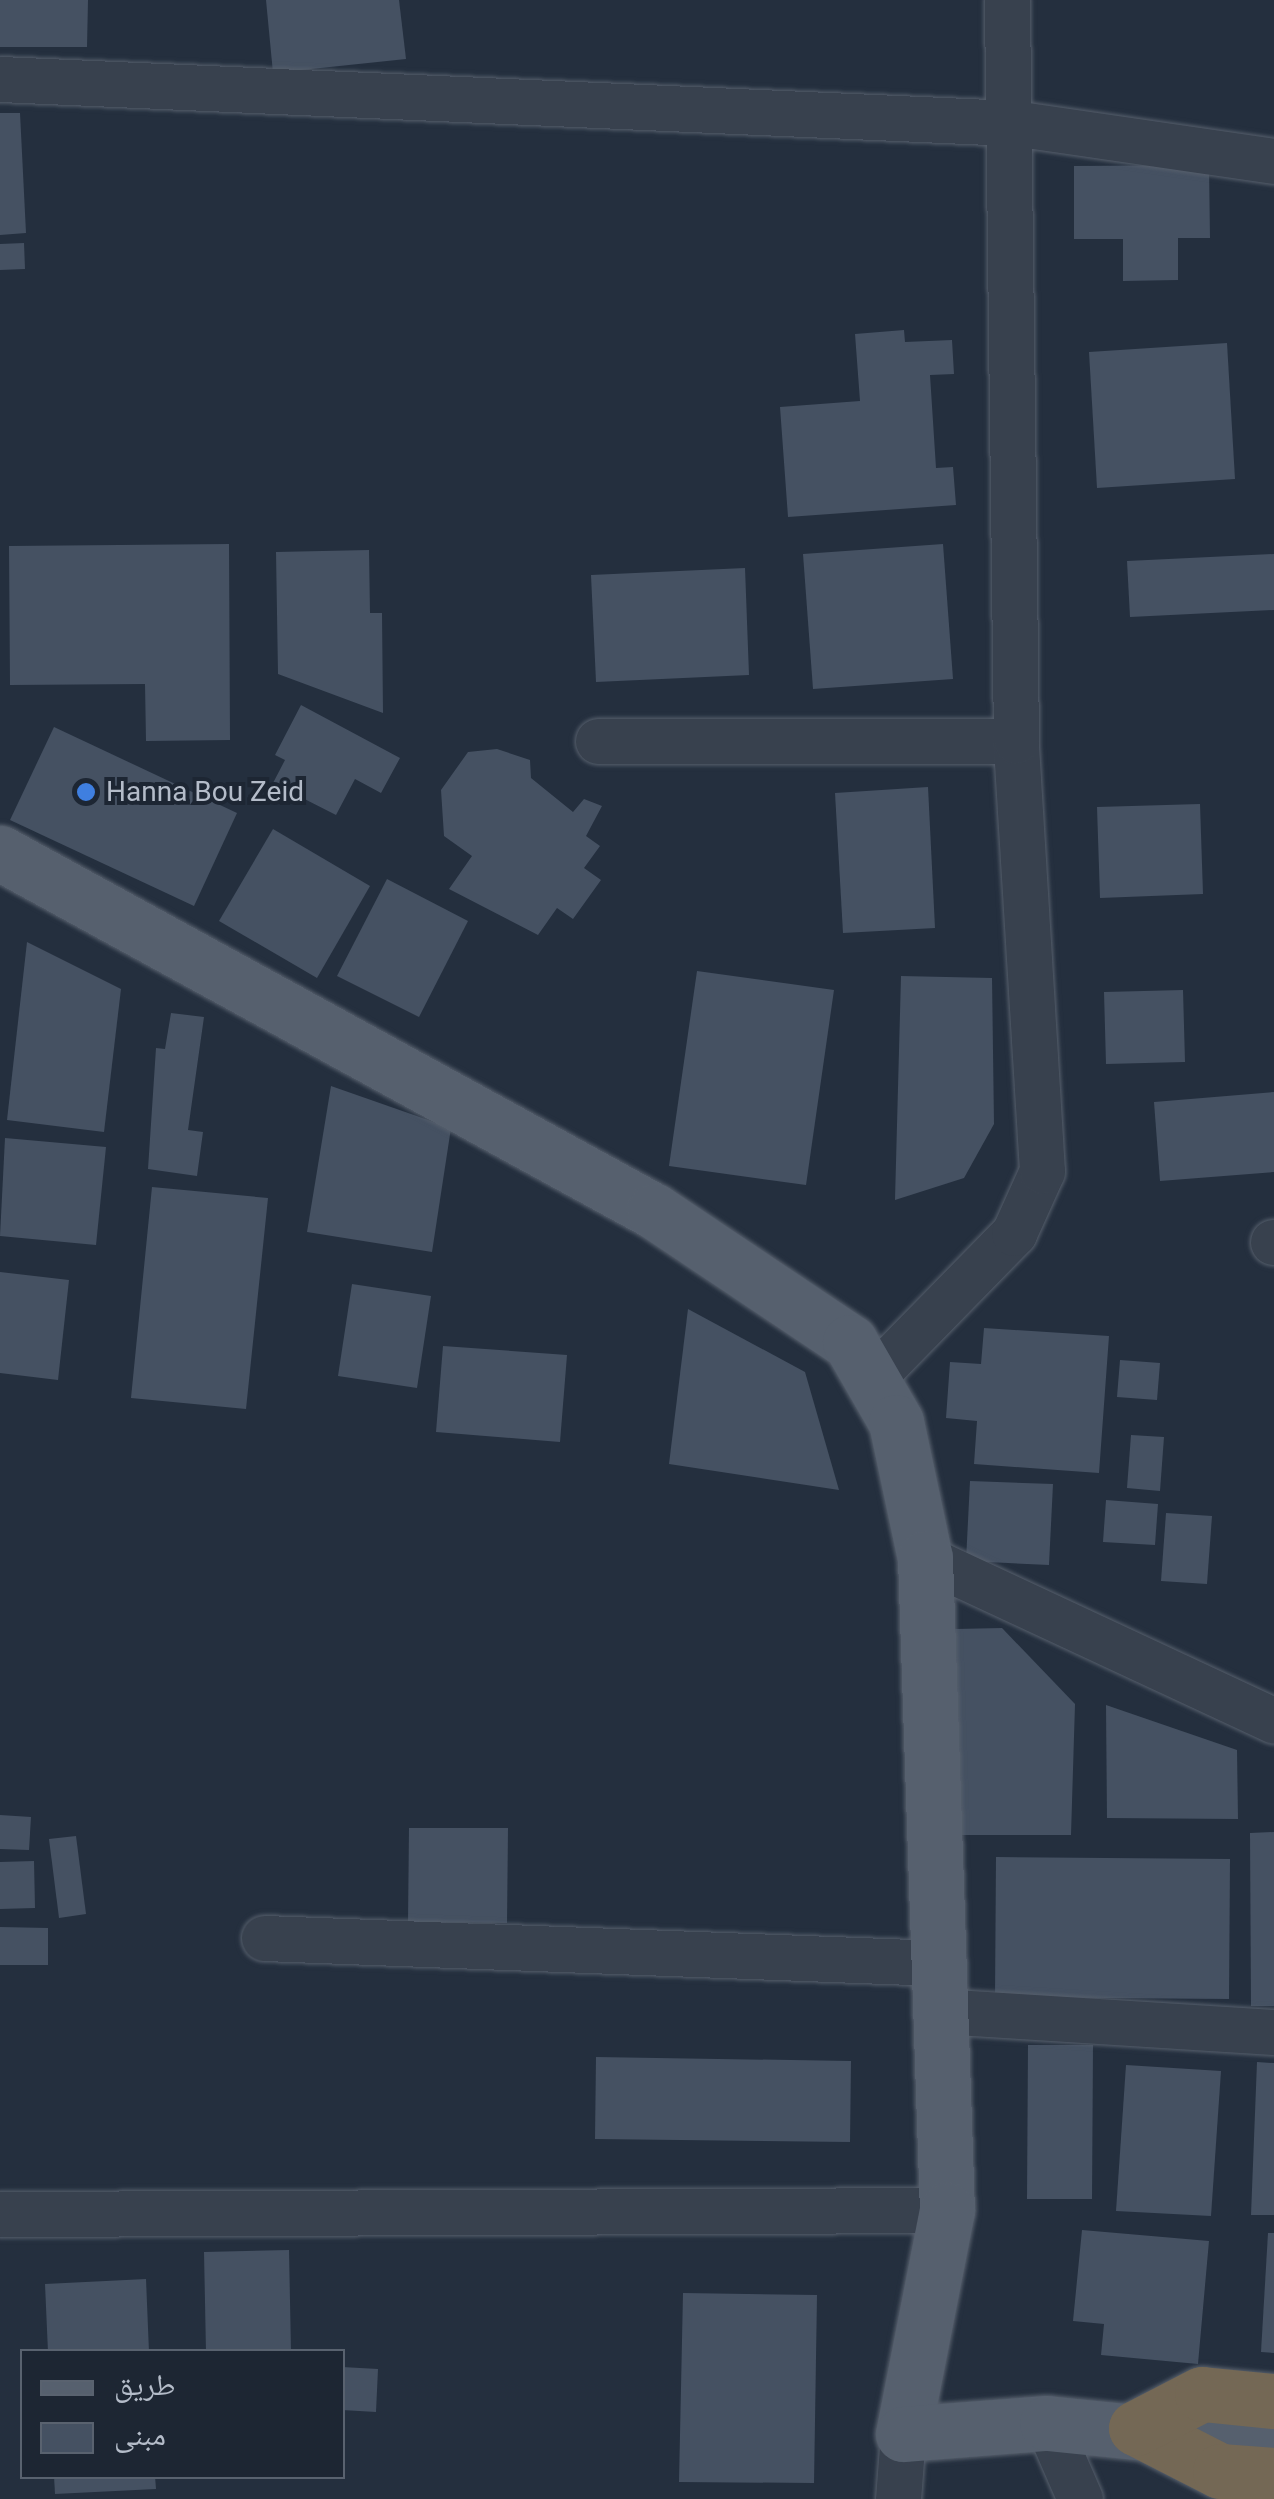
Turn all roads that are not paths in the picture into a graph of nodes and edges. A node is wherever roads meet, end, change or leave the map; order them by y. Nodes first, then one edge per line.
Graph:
1 (1007, 0) edge
2 (0, 79) edge
3 (1013, 122) junction
4 (1274, 160) edge
5 (598, 741) dead end
6 (1016, 742) junction
7 (0, 854) edge
8 (875, 1375) junction
9 (925, 1558) junction
10 (1274, 1722) edge
11 (264, 1938) dead end
12 (939, 1987) junction
13 (1274, 2032) edge
14 (947, 2210) junction
15 (0, 2214) edge
16 (1047, 2423) junction
17 (1136, 2428) junction
18 (904, 2434) junction
19 (1268, 2442) edge
20 (898, 2499) edge
21 (1080, 2499) edge

1 - 3 street
2 - 3 street
3 - 4 street
3 - 6 street
5 - 6 street
6 - 8 street
7 - 8 main road
8 - 9 main road
9 - 10 street
9 - 12 main road
11 - 12 street
12 - 13 street
12 - 14 main road
14 - 15 street
14 - 18 main road
16 - 17 main road
16 - 18 main road
16 - 21 street
17 - 19 highway
17 - 19 highway
18 - 20 street

